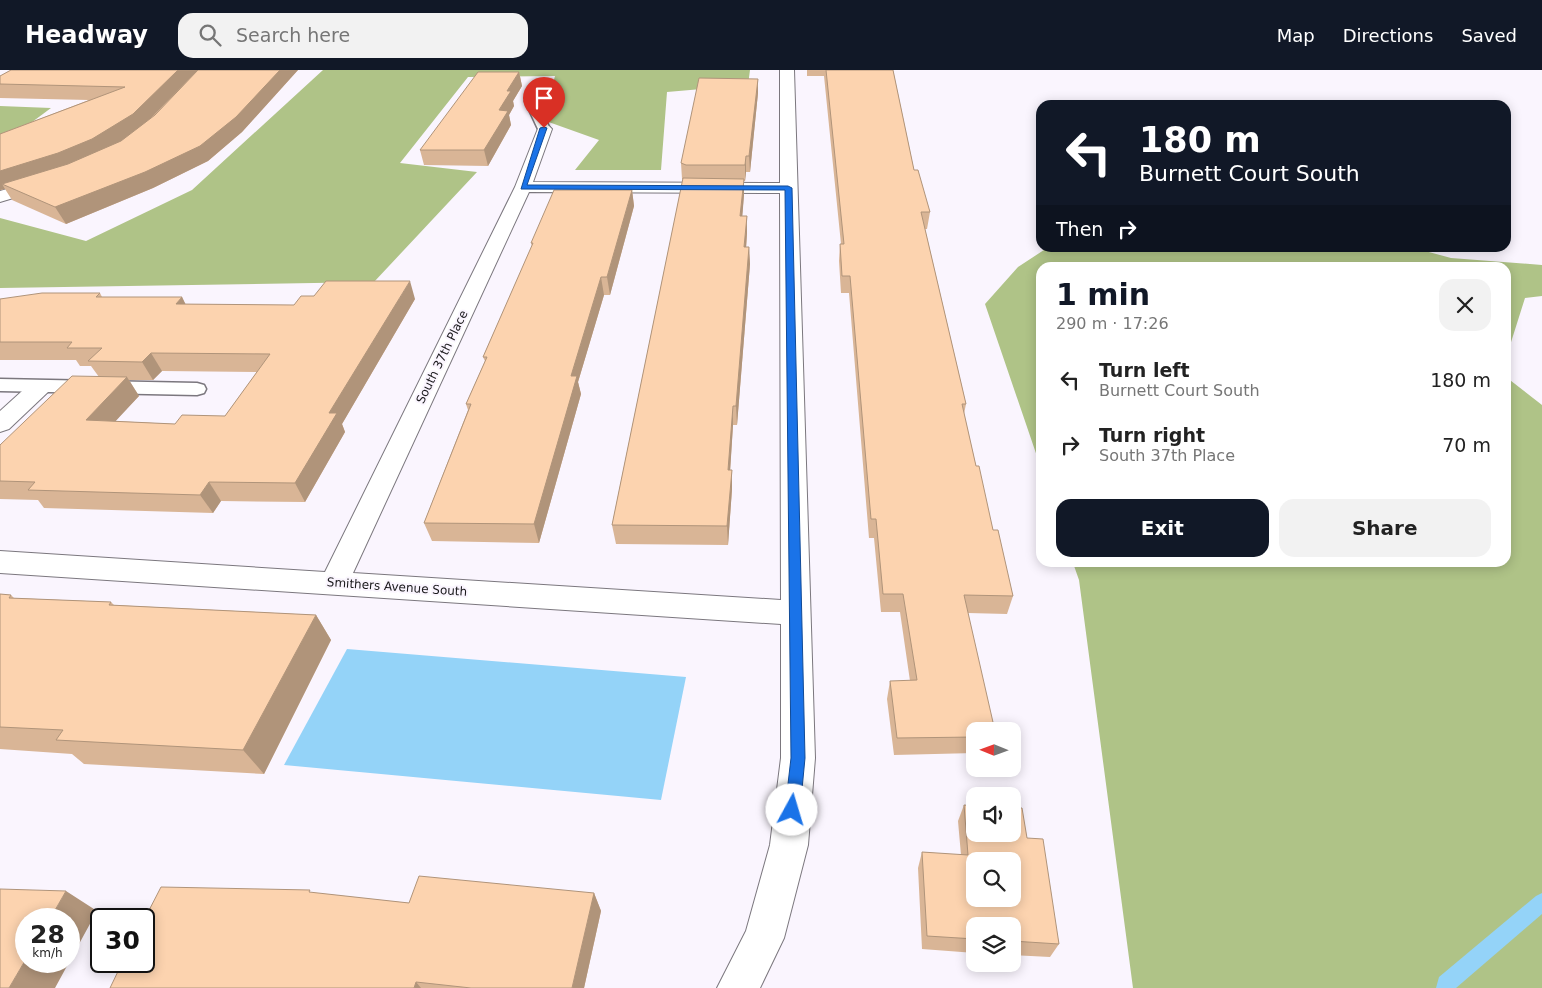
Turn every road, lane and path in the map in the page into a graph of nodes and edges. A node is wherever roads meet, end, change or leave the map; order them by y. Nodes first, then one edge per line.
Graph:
1 (786, 70) edge
2 (531, 102) dead end
3 (544, 128) joint
4 (55, 179) edge
5 (523, 187) junction
6 (788, 188) junction
7 (0, 197) edge
8 (0, 385) edge
9 (40, 387) junction
10 (197, 389) dead end
11 (0, 424) edge
12 (0, 562) edge
13 (334, 583) junction
14 (795, 613) junction
15 (738, 988) edge

1 - 6 street
2 - 3 lane
3 - 5 street, South 37th Place
4 - 7 street
5 - 6 street
5 - 13 street, South 37th Place
6 - 14 street
8 - 9 lane
9 - 10 lane
9 - 11 street
12 - 13 street, Smithers Avenue South
13 - 14 street, Smithers Avenue South
14 - 15 street

